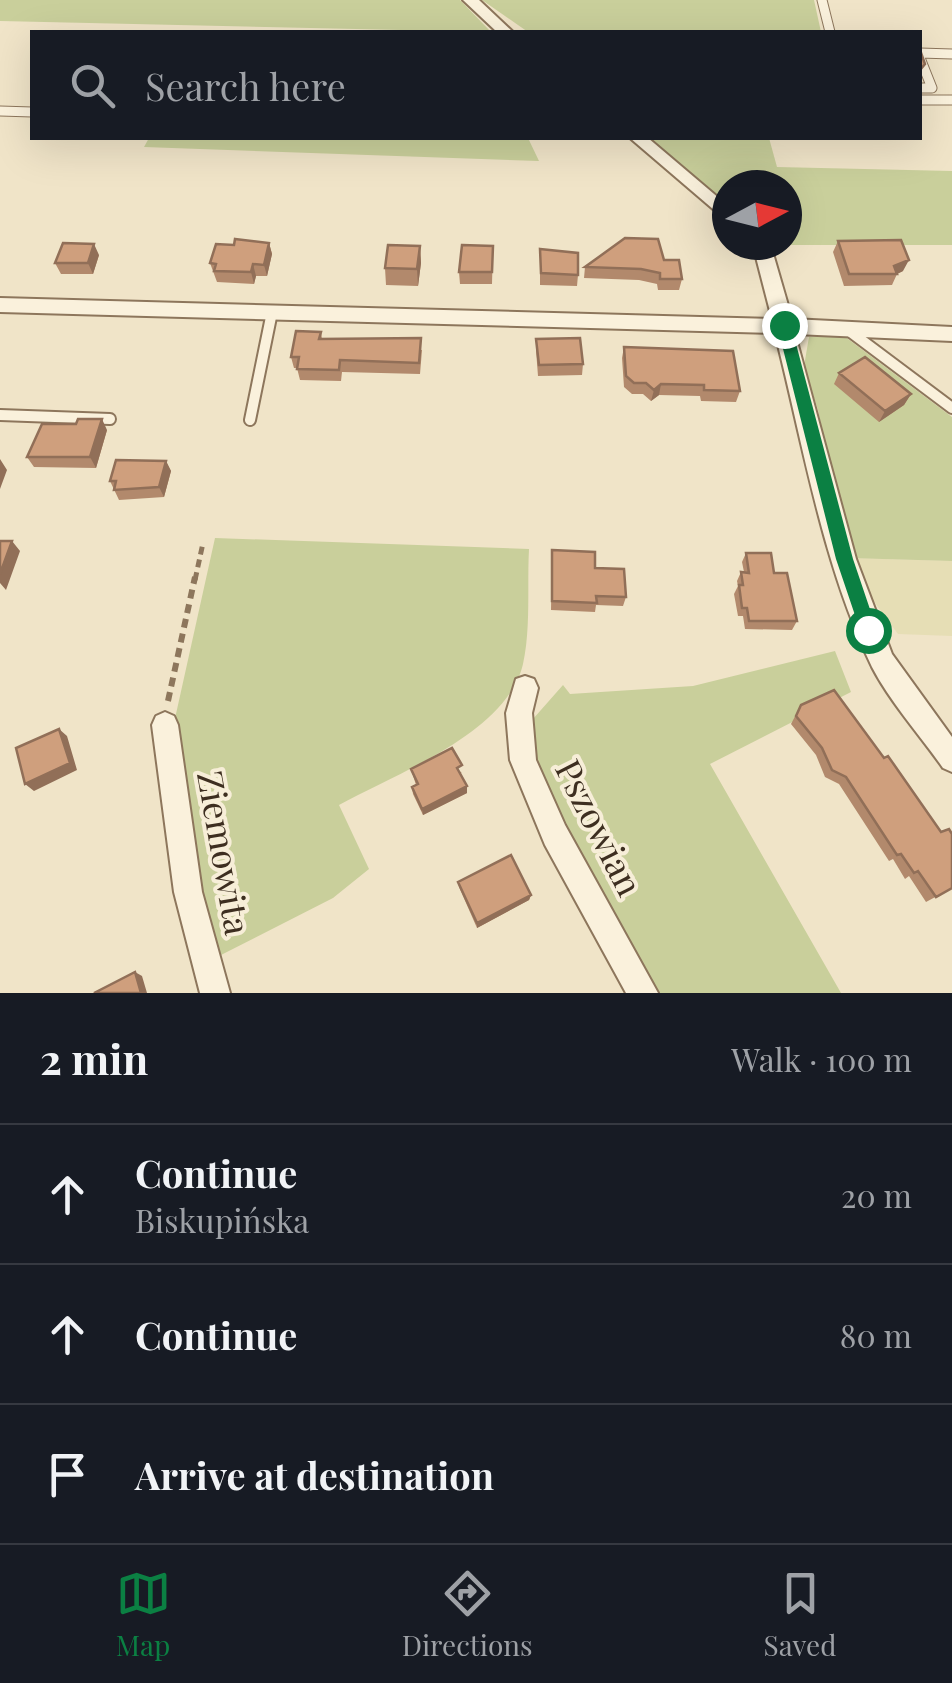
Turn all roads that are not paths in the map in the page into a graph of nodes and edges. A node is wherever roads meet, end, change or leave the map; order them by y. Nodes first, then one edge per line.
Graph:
1 (470, 0) edge
2 (822, 0) edge
3 (503, 30) edge
4 (830, 30) edge
5 (952, 54) edge
6 (922, 56) edge
7 (922, 61) edge
8 (922, 88) edge
9 (922, 100) edge
10 (952, 100) edge
11 (0, 112) edge
12 (30, 112) edge
13 (640, 140) edge
14 (712, 202) edge
15 (766, 260) edge
16 (0, 305) edge
17 (271, 317) junction
18 (784, 325) junction
19 (845, 328) junction
20 (952, 334) edge
21 (952, 408) edge
22 (0, 414) edge
23 (110, 419) dead end
24 (250, 420) dead end
25 (526, 688) dead end
26 (164, 725) road end
27 (952, 760) edge
28 (215, 993) edge
29 (643, 993) edge

1 - 3 street
2 - 4 lane
5 - 6 lane
7 - 8 lane
9 - 10 lane
11 - 12 lane
13 - 14 street
15 - 18 street
16 - 17 street
17 - 18 street
17 - 24 lane
18 - 19 street
18 - 27 street
19 - 20 street
19 - 21 lane
22 - 23 lane
25 - 29 street, Pszowian
26 - 28 street, Ziemowita

